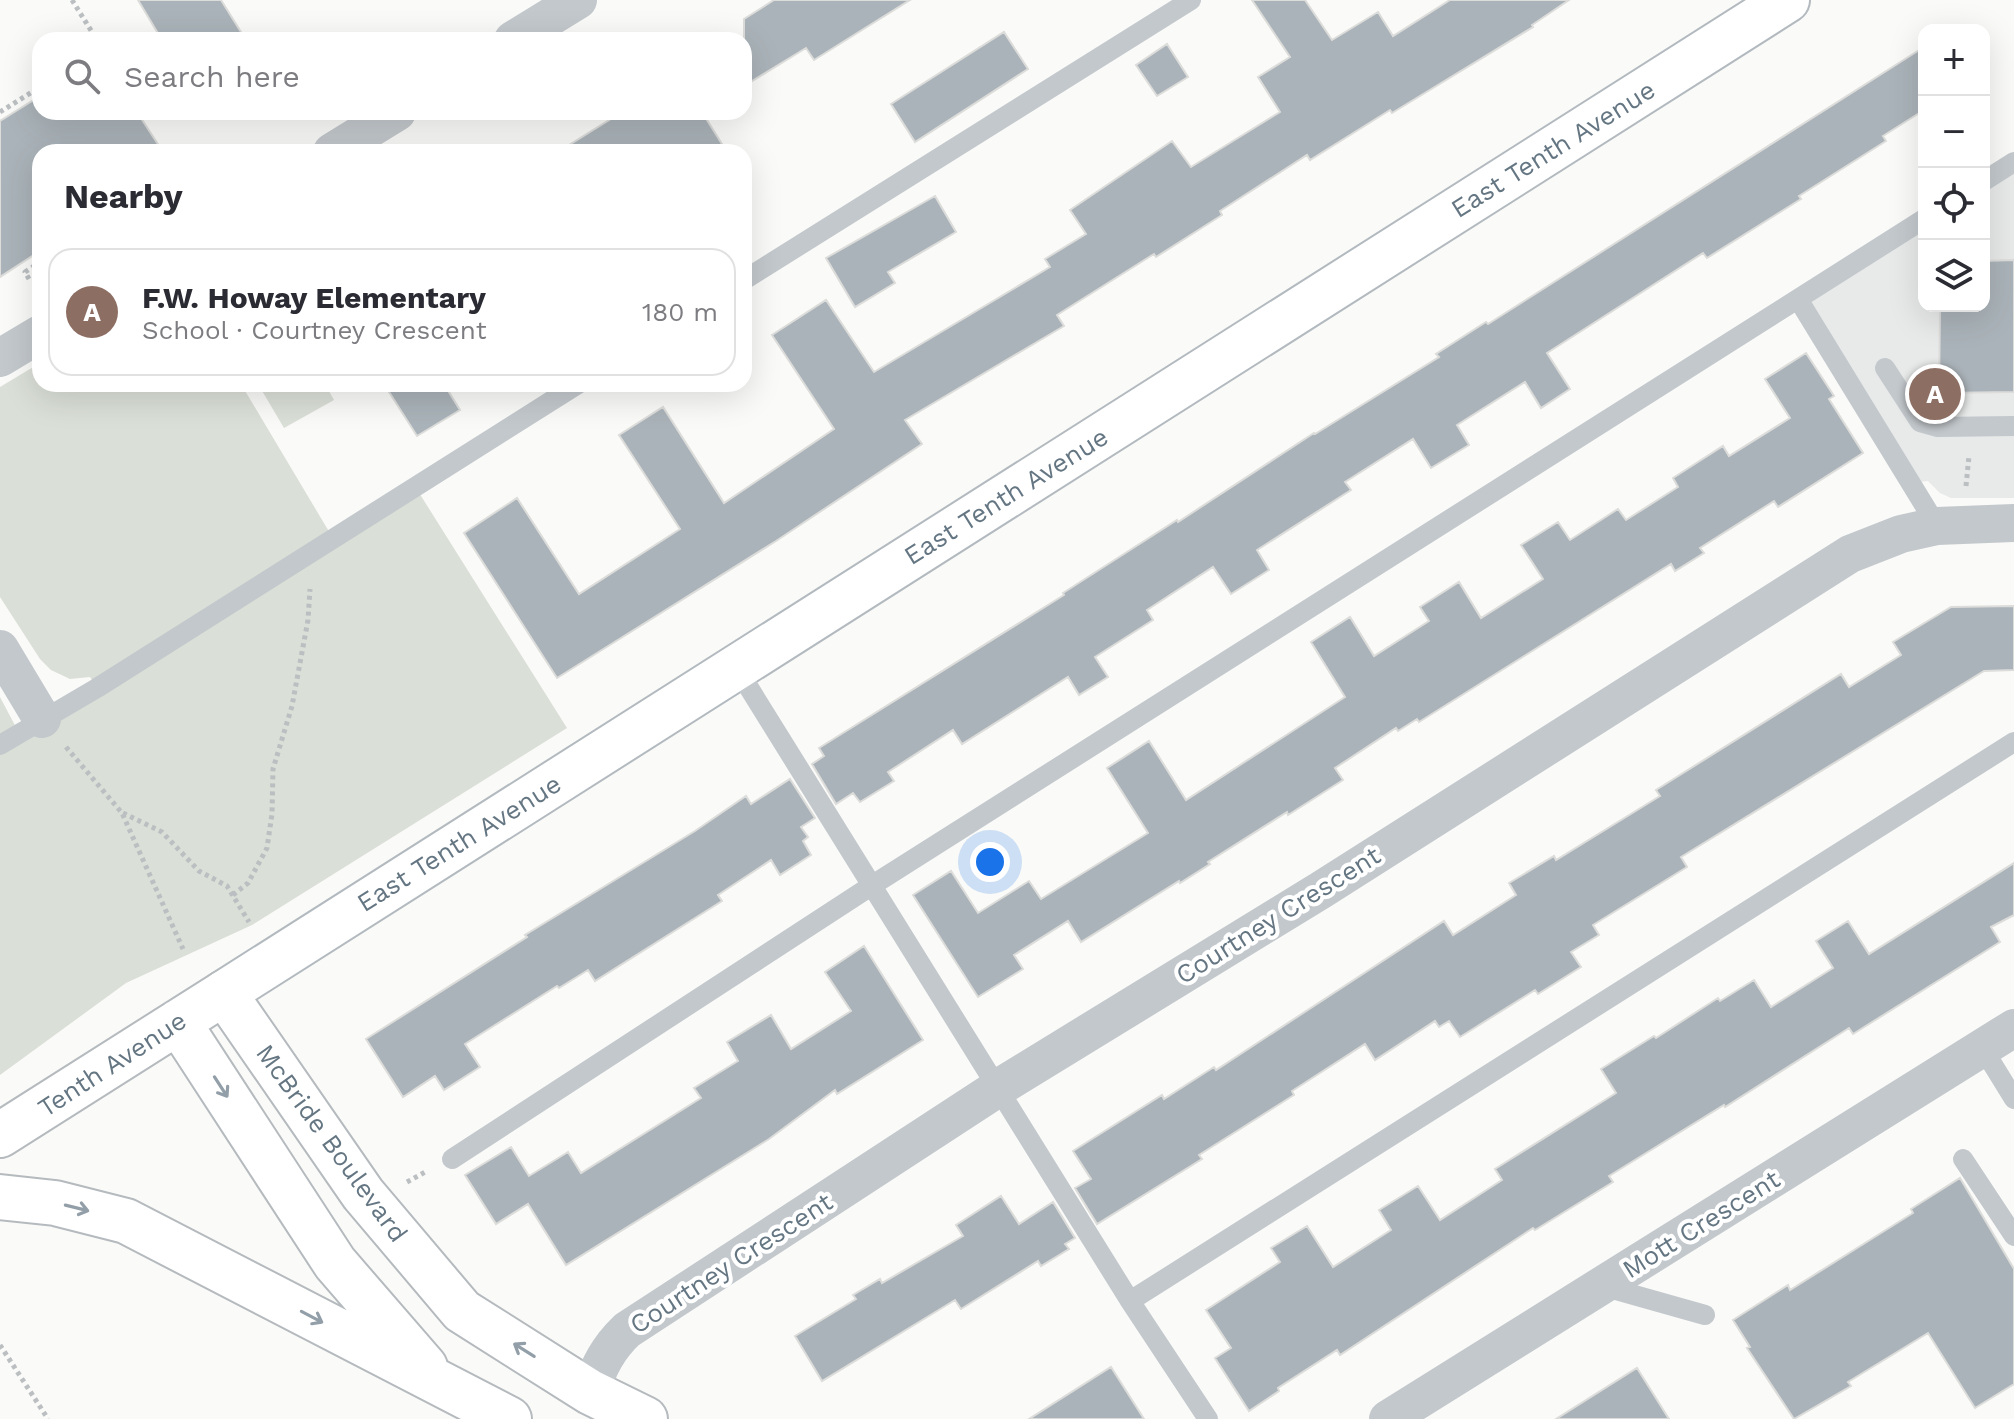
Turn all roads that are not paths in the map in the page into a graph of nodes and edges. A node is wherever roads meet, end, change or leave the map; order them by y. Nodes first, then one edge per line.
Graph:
1 (578, 0) edge
2 (1191, 0) edge
3 (1787, 0) edge
4 (526, 32) edge
5 (384, 120) edge
6 (345, 144) edge
7 (2014, 162) edge
8 (1990, 177) edge
9 (1918, 223) edge
10 (752, 275) edge
11 (1798, 299) junction
12 (32, 339) edge
13 (0, 358) edge
14 (1885, 368) dead end
15 (565, 392) edge
16 (2014, 426) edge
17 (2014, 523) edge
18 (1937, 526) junction
19 (0, 649) edge
20 (736, 667) junction
21 (42, 719) junction
22 (2014, 742) edge
23 (0, 745) edge
24 (871, 886) junction
25 (224, 993) junction
26 (178, 1022) junction
27 (1998, 1038) edge
28 (998, 1088) junction
29 (2014, 1099) edge
30 (0, 1135) edge
31 (452, 1159) dead end
32 (1963, 1159) dead end
33 (0, 1197) edge
34 (2014, 1236) edge
35 (1602, 1286) junction
36 (1130, 1301) junction
37 (1705, 1315) dead end
38 (441, 1385) junction
39 (590, 1392) junction
40 (509, 1419) edge
41 (645, 1419) edge
42 (1208, 1419) edge
43 (1388, 1419) edge

1 - 4 street
2 - 10 lane
3 - 20 main road, East Tenth Avenue
5 - 6 street
7 - 8 lane
9 - 11 lane
11 - 18 lane
11 - 24 lane
12 - 13 street
14 - 16 lane
15 - 21 lane
17 - 18 street, Courtney Crescent
18 - 28 street, Courtney Crescent
19 - 21 street
20 - 24 lane
20 - 25 main road, East Tenth Avenue
21 - 23 lane
22 - 36 lane
24 - 28 lane
24 - 31 lane
25 - 26 main road, Tenth Avenue
39 -> 25 main road, McBride Boulevard
26 - 30 main road, Tenth Avenue
26 -> 38 main road
27 - 29 lane
27 - 35 street, Mott Crescent
28 - 36 lane
28 - 39 street, Courtney Crescent
32 - 34 lane
33 -> 38 main road
35 - 37 lane
35 - 43 street, Mott Crescent
36 - 42 lane
38 - 40 main road
39 - 41 main road, McBride Boulevard

